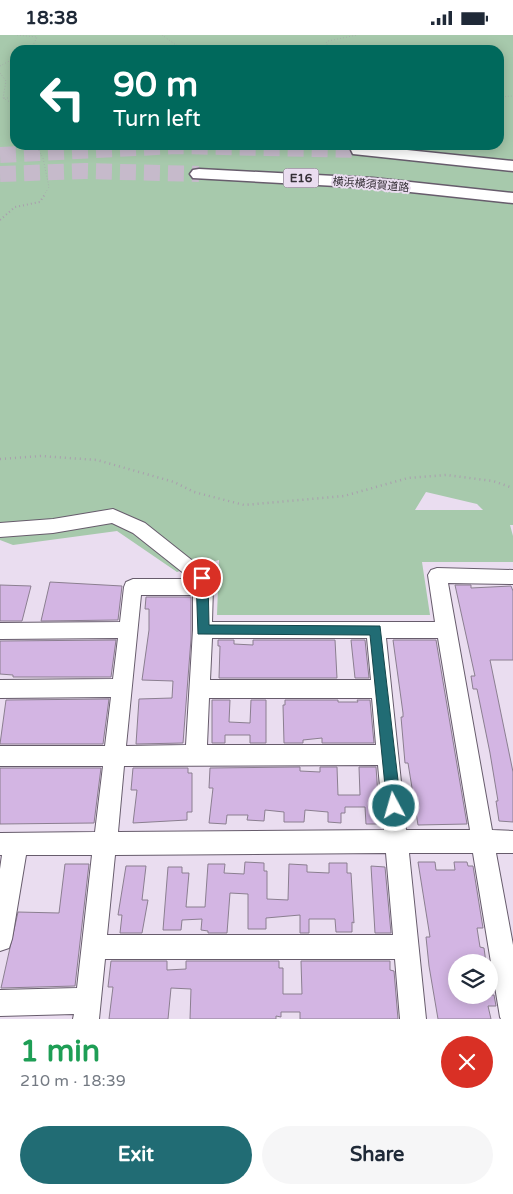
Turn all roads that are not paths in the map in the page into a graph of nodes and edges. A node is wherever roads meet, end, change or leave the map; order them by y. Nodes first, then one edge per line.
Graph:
1 (360, 150) dead end
2 (513, 166) edge
3 (199, 174) tunnel mouth
4 (513, 198) edge
5 (0, 530) edge
6 (513, 577) edge
7 (203, 583) junction
8 (129, 630) junction
9 (202, 630) junction
10 (376, 630) junction
11 (446, 630) junction
12 (0, 631) edge
13 (122, 688) junction
14 (0, 689) edge
15 (199, 689) junction
16 (382, 689) junction
17 (196, 755) junction
18 (389, 755) junction
19 (0, 756) edge
20 (113, 756) junction
21 (398, 841) junction
22 (513, 842) edge
23 (483, 843) junction
24 (8, 844) edge
25 (103, 844) junction
26 (0, 939) edge
27 (95, 947) junction
28 (406, 947) junction
29 (0, 1003) edge
30 (86, 1010) edge
31 (513, 1017) edge
32 (413, 1019) edge

1 - 2 highway
3 - 4 highway, 横浜横須賀道路 / E16
5 - 7 street
6 - 11 street
7 - 8 street
7 - 9 street
8 - 12 street
8 - 13 street
9 - 10 street
9 - 15 street
10 - 11 street
10 - 16 street
11 - 23 street
13 - 14 street
13 - 20 street
15 - 16 street
15 - 17 street
16 - 18 street
17 - 18 street
17 - 20 street
18 - 21 street
19 - 20 street
20 - 25 street
21 - 23 street
21 - 25 street
21 - 28 street
22 - 23 street
23 - 31 street
24 - 25 street
24 - 26 street
25 - 27 street
27 - 28 street
27 - 30 street
28 - 32 street
29 - 30 street

